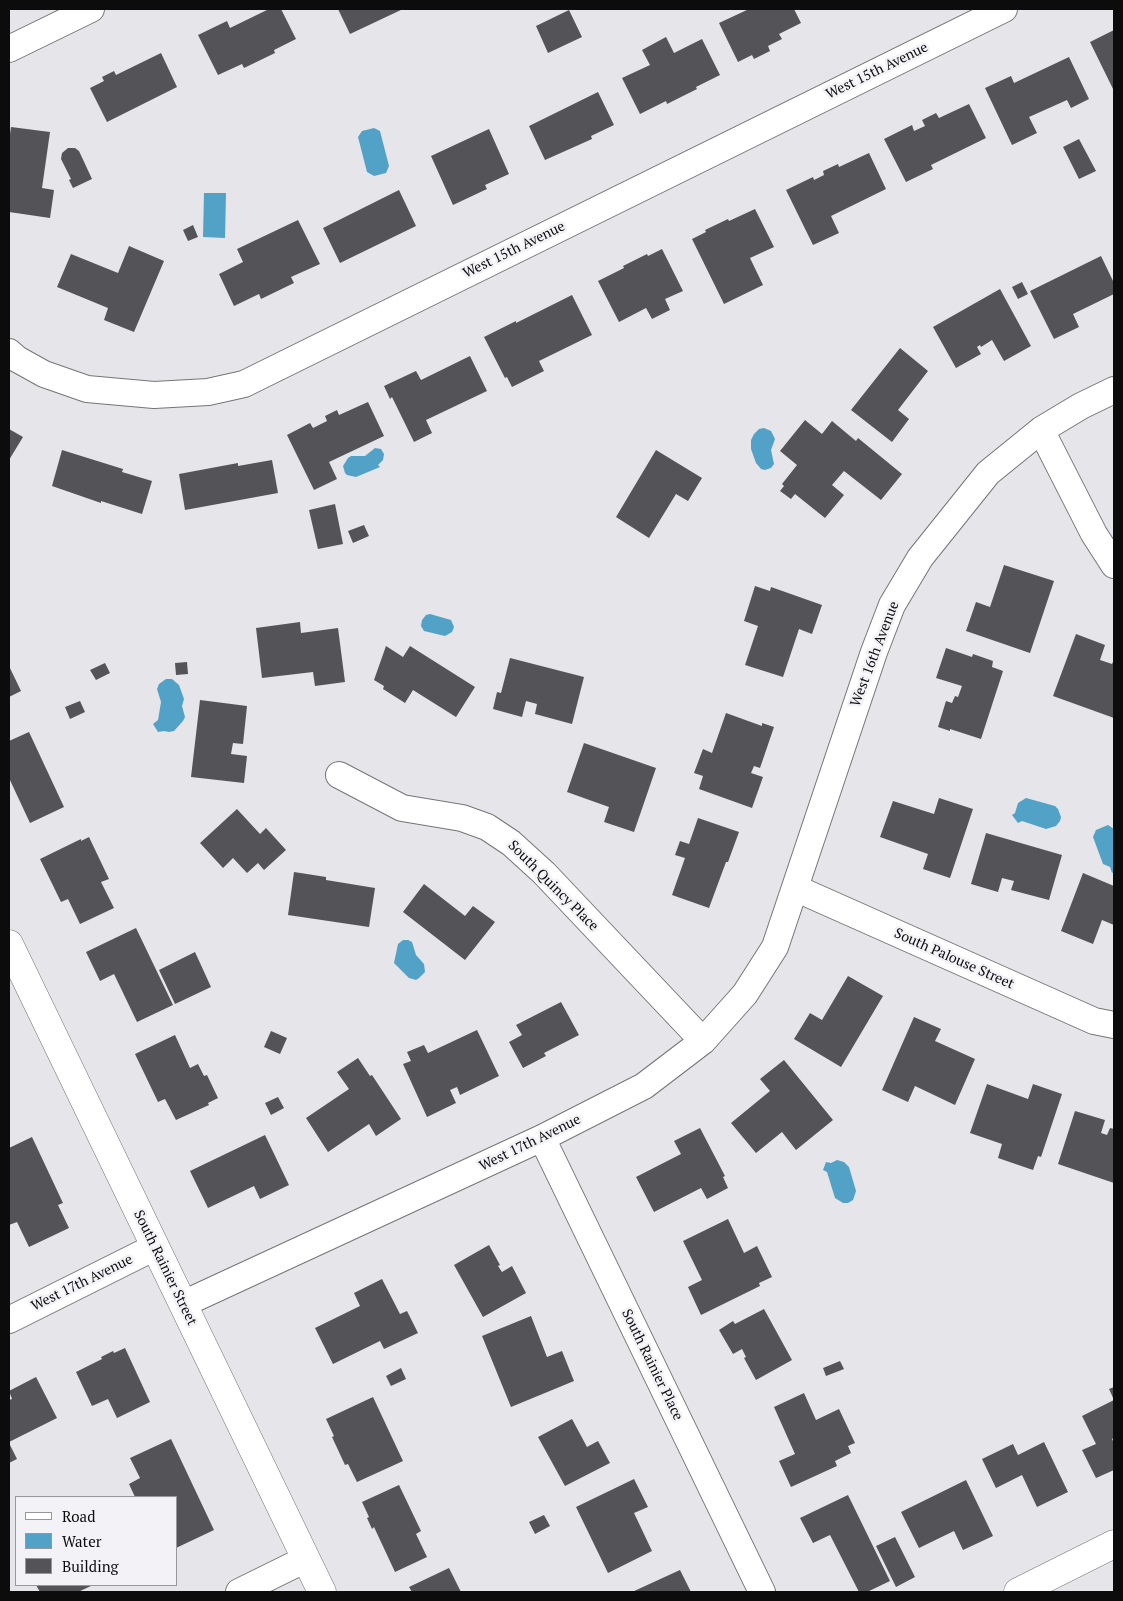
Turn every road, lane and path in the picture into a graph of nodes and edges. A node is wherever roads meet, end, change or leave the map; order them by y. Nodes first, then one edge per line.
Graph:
1 (91, 9) edge
2 (1004, 9) edge
3 (9, 49) edge
4 (9, 352) edge
5 (1114, 390) edge
6 (1042, 430) junction
7 (1114, 565) edge
8 (339, 775) dead end
9 (795, 888) junction
10 (9, 944) edge
11 (1114, 1025) edge
12 (703, 1041) junction
13 (542, 1138) junction
14 (155, 1247) junction
15 (183, 1304) junction
16 (9, 1320) edge
17 (1114, 1544) edge
18 (306, 1559) junction
19 (239, 1592) edge
20 (322, 1592) edge
21 (762, 1592) edge
22 (1018, 1592) edge

1 - 3 street
2 - 4 street, West 15th Avenue
5 - 6 street, West 16th Avenue
6 - 7 street
6 - 9 street, West 16th Avenue
8 - 12 street, South Quincy Place
9 - 11 street, South Palouse Street
9 - 12 street, West 17th Avenue
10 - 14 street, South Rainier Street
12 - 13 street, West 17th Avenue
13 - 15 street, West 17th Avenue
13 - 21 street, South Rainier Place
14 - 15 street, South Rainier Street
14 - 16 street, West 17th Avenue
15 - 18 street, South Rainier Street
17 - 22 street
18 - 19 street
18 - 20 street, South Rainier Street

